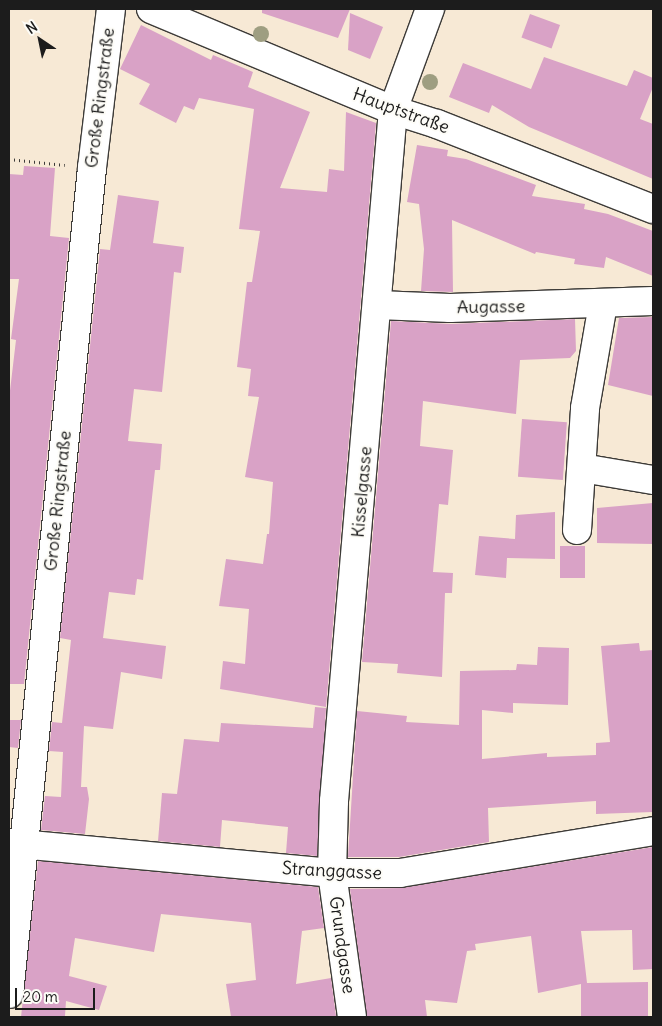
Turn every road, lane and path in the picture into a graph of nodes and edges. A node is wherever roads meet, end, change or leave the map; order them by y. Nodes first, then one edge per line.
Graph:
1 (111, 9) edge
2 (151, 9) edge
3 (430, 9) edge
4 (393, 110) junction
5 (9, 159) edge
6 (92, 168) junction
7 (653, 209) edge
8 (653, 301) edge
9 (603, 304) junction
10 (378, 305) junction
11 (582, 468) junction
12 (653, 480) edge
13 (577, 530) dead end
14 (653, 831) edge
15 (16, 844) edge
16 (332, 873) junction
17 (9, 994) edge
18 (352, 1017) edge

1 - 6 street, Große Ringstraße
2 - 4 street, Hauptstraße
3 - 4 street, Kisselgasse
4 - 7 street, Hauptstraße
4 - 10 street, Kisselgasse
5 - 6 path
6 - 15 street, Große Ringstraße
8 - 9 street, Augasse
9 - 10 street, Augasse
9 - 11 street
10 - 16 street, Kisselgasse
11 - 12 street
11 - 13 street
14 - 16 street, Stranggasse
15 - 16 street, Stranggasse
15 - 17 street, Große Ringstraße
16 - 18 street, Grundgasse

